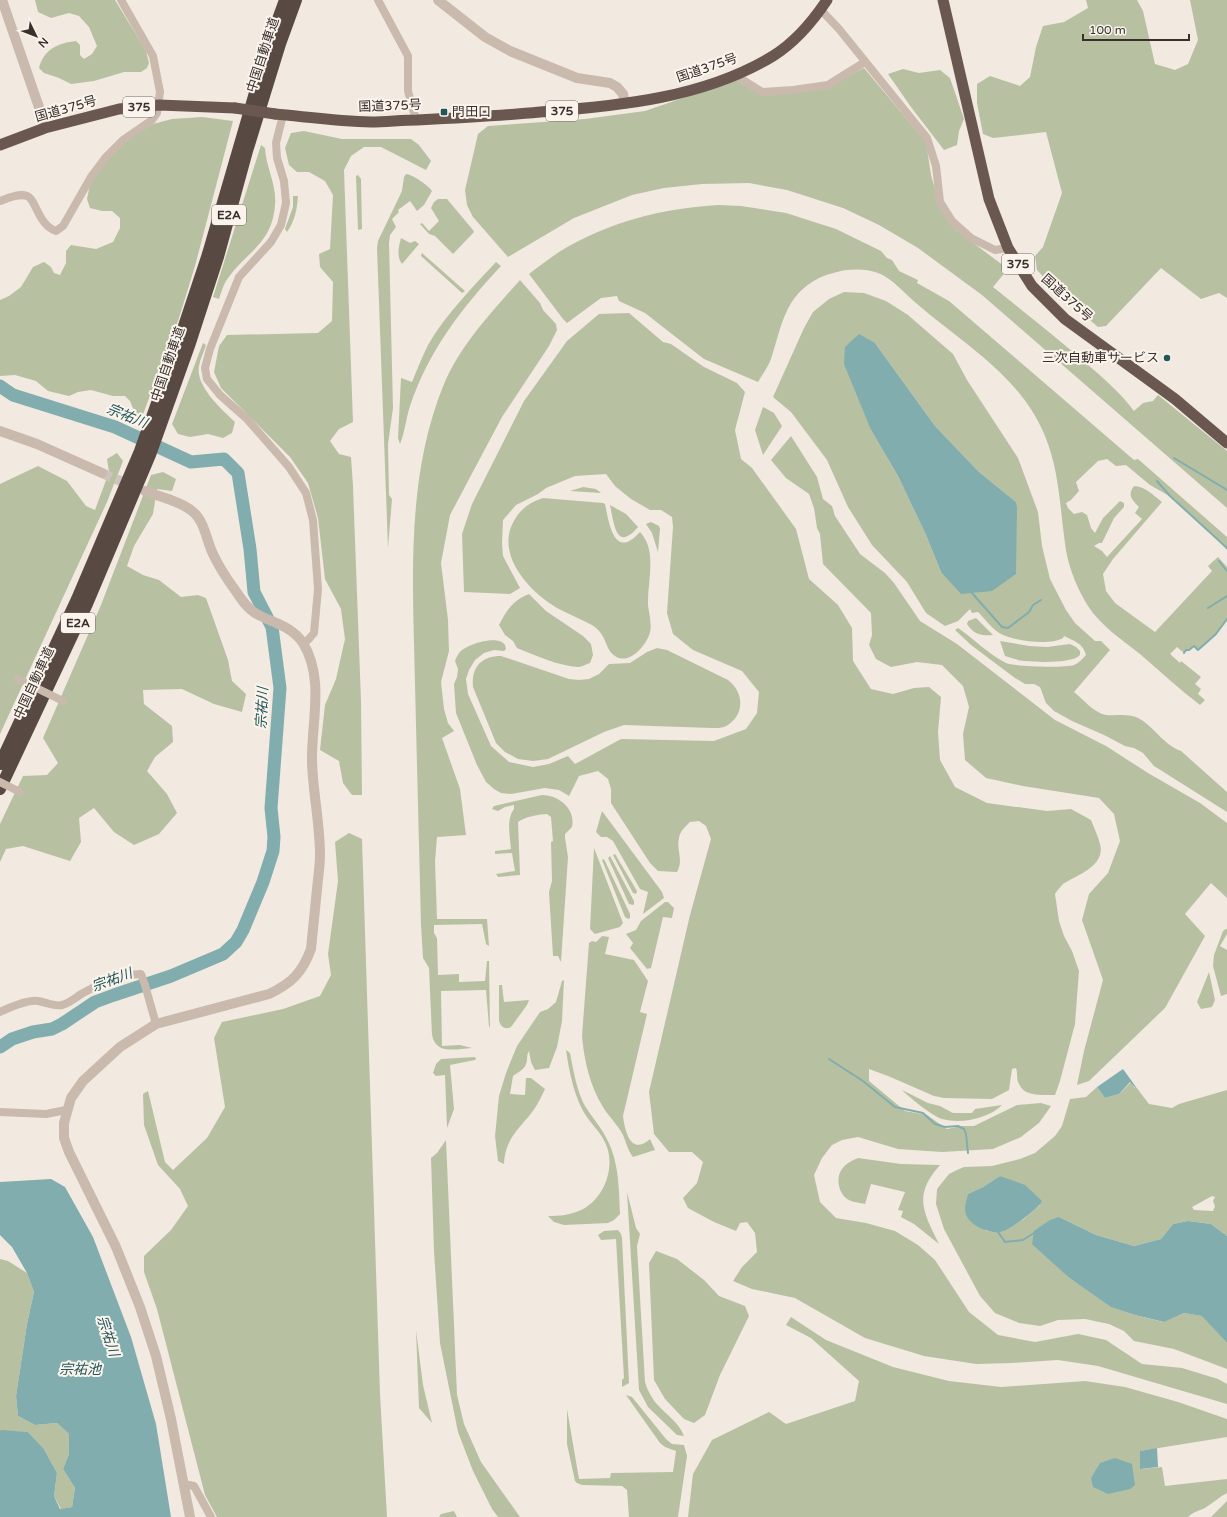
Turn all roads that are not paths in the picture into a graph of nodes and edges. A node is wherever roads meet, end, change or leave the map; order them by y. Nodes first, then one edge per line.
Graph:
1 (2, 0) edge
2 (121, 0) edge
3 (285, 0) edge
4 (296, 0) edge
5 (378, 0) edge
6 (438, 0) edge
7 (943, 0) edge
8 (823, 5) edge
9 (865, 62) junction
10 (735, 75) junction
11 (625, 104) junction
12 (160, 105) junction
13 (279, 114) junction
14 (416, 120) junction
15 (45, 128) junction
16 (0, 145) edge
17 (0, 201) edge
18 (1008, 248) junction
19 (154, 428) junction
20 (0, 431) edge
21 (1227, 443) edge
22 (145, 453) junction
23 (102, 474) tunnel mouth
24 (145, 491) dead end
25 (302, 642) junction
26 (18, 679) dead end
27 (63, 701) dead end
28 (0, 764) edge
29 (0, 782) edge
30 (0, 789) edge
31 (20, 792) dead end
32 (0, 1012) edge
33 (156, 1024) junction
34 (66, 1110) junction
35 (0, 1112) edge
36 (184, 1484) junction
37 (190, 1517) edge
38 (211, 1517) edge

1 - 15 street
2 - 12 street
3 - 19 highway, 中国自動車道 / E2A
4 - 19 highway, 中国自動車道 / E2A
5 - 14 street
6 - 11 street
7 - 18 highway, 国道375号 / 375
8 - 9 street
8 - 10 highway, 国道375号 / 375
9 - 10 street
9 - 18 street
10 - 11 highway, 国道375号 / 375
11 - 14 highway, 国道375号 / 375
12 - 13 highway, 国道375号 / 375, bridge
12 - 15 highway, 国道375号 / 375
12 - 17 street
13 - 14 highway, 国道375号 / 375
13 - 25 street
15 - 16 highway, 国道375号 / 375
18 - 21 highway, 国道375号 / 375
19 - 22 highway, 中国自動車道 / E2A
20 - 23 street
22 - 28 highway, 中国自動車道 / E2A
22 - 30 highway, 中国自動車道 / E2A
24 - 25 street
25 - 33 street
26 - 27 street, bridge
29 - 31 street, bridge
32 - 33 street
33 - 34 street
34 - 35 street
34 - 36 street
36 - 37 street
36 - 38 street

